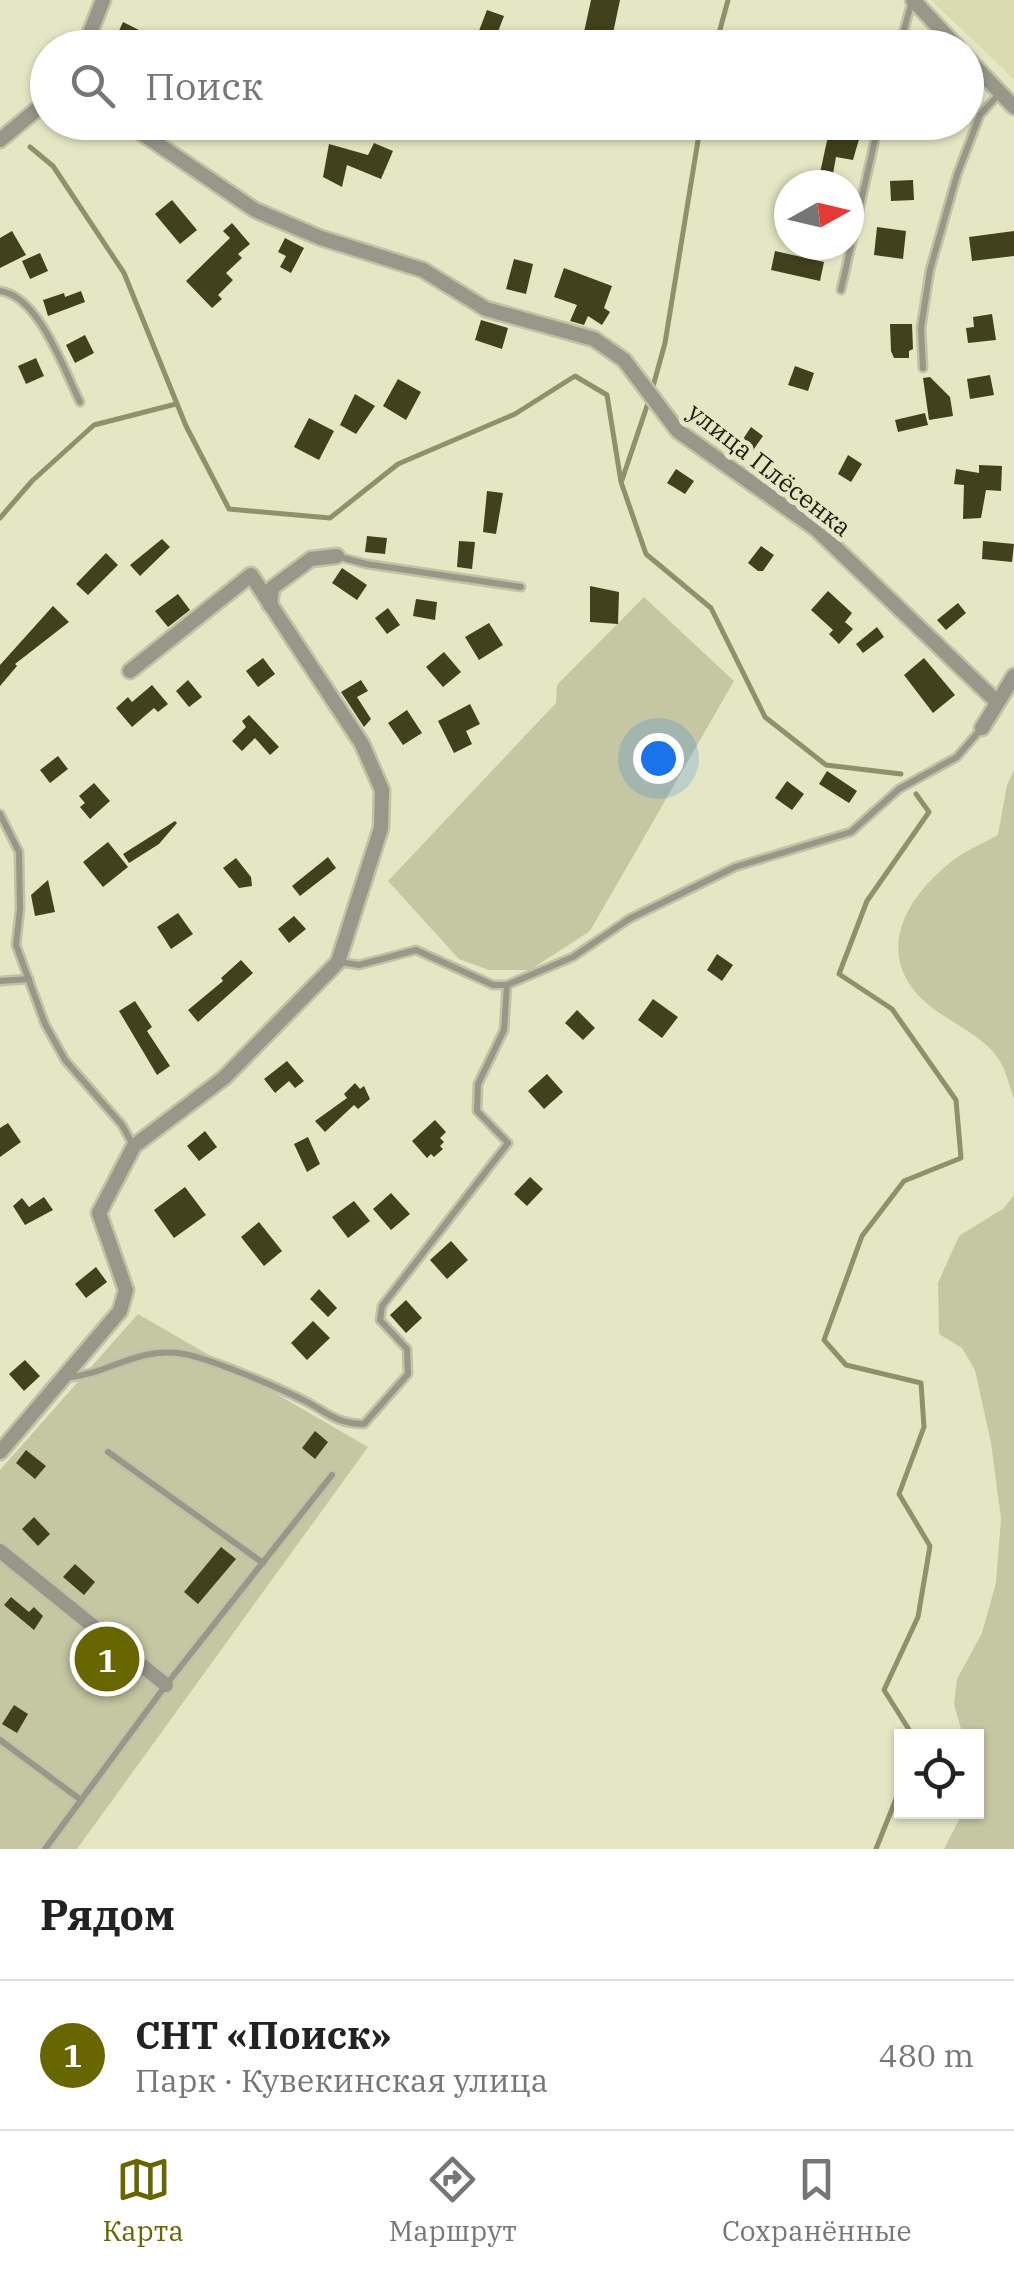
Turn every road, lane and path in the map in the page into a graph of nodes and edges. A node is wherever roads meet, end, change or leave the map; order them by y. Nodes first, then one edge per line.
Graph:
1 (103, 0) edge
2 (913, 0) edge
3 (91, 30) edge
4 (904, 30) edge
5 (941, 30) edge
6 (984, 76) edge
7 (1000, 93) junction
8 (1014, 107) edge
9 (984, 111) edge
10 (30, 115) edge
11 (0, 140) edge
12 (152, 140) edge
13 (875, 140) edge
14 (970, 140) edge
15 (842, 290) dead end
16 (0, 291) edge
17 (923, 368) dead end
18 (80, 402) dead end
19 (337, 556) joint
20 (521, 587) dead end
21 (270, 605) junction
22 (130, 671) dead end
23 (1014, 676) edge
24 (996, 701) junction
25 (982, 728) joint
26 (0, 814) edge
27 (338, 962) junction
28 (29, 980) junction
29 (0, 981) edge
30 (508, 984) junction
31 (134, 1146) junction
32 (64, 1378) junction
33 (0, 1452) edge
34 (108, 1452) dead end
35 (332, 1474) dead end
36 (0, 1551) edge
37 (263, 1562) junction
38 (166, 1685) junction
39 (0, 1740) edge
40 (81, 1800) junction
41 (45, 1849) edge

1 - 3 street
2 - 4 lane
2 - 5 street
6 - 7 street
7 - 8 street
7 - 9 lane
10 - 11 street
12 - 24 street, улица Плёсенка
13 - 15 lane
14 - 17 lane
16 - 18 lane
19 - 20 lane
19 - 21 street
21 - 22 street
21 - 27 street
23 - 24 street
24 - 25 street
25 - 30 lane
26 - 28 lane
27 - 30 lane
27 - 31 street
28 - 29 lane
28 - 31 lane
30 - 32 lane
31 - 32 street
32 - 33 street
34 - 37 lane
35 - 37 lane
36 - 38 street
37 - 38 lane
38 - 40 lane
39 - 40 lane
40 - 41 lane

